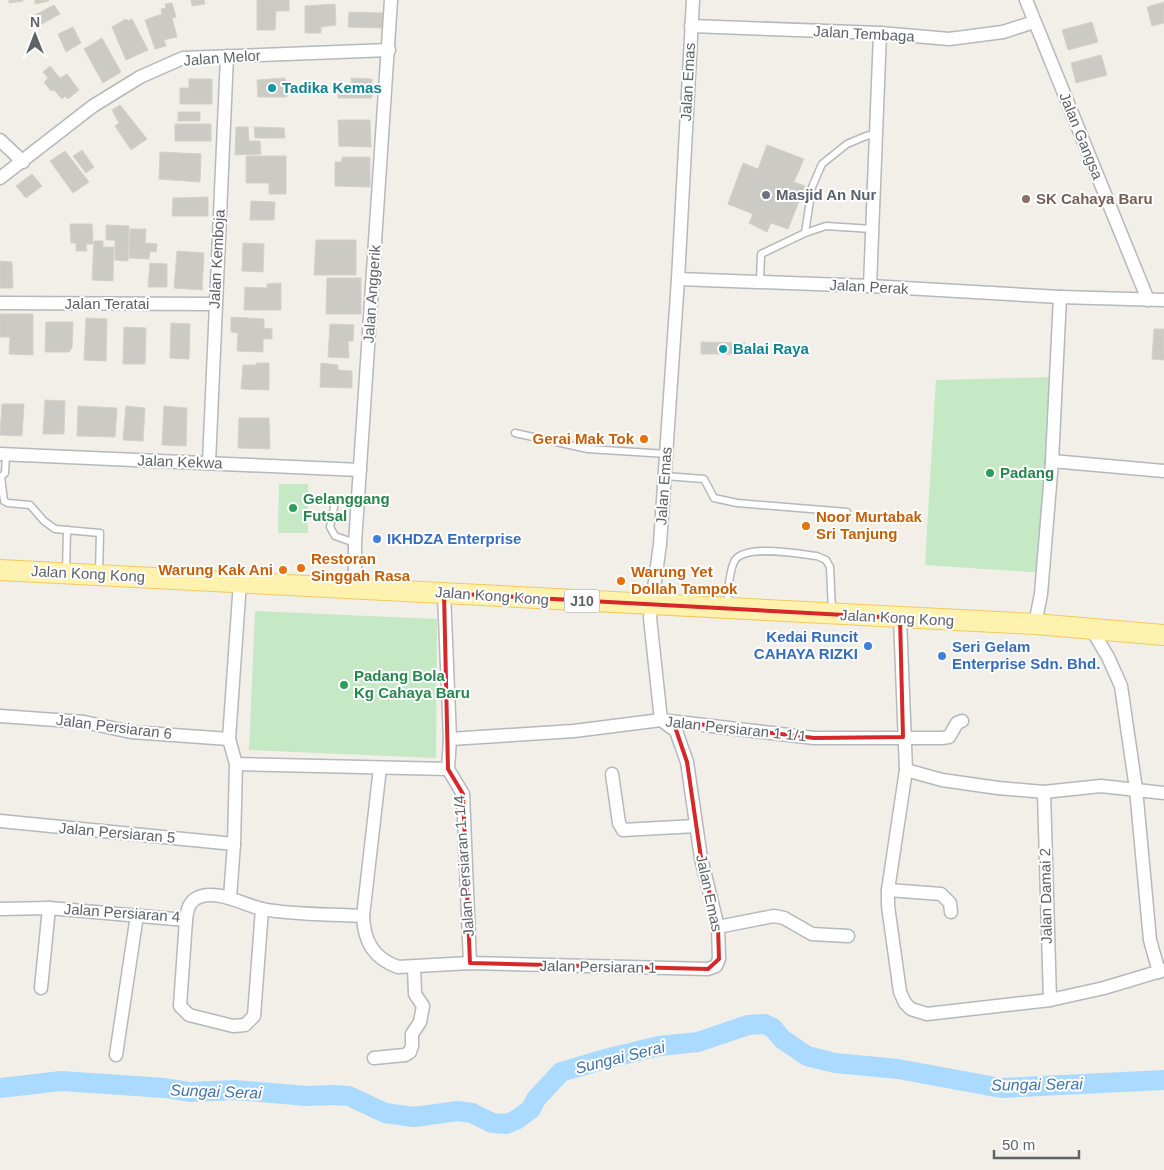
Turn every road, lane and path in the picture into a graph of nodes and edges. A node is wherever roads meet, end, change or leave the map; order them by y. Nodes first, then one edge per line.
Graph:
1 (391, 0) edge
2 (693, 0) edge
3 (1026, 0) edge
4 (1034, 22) junction
5 (691, 26) junction
6 (880, 33) junction
7 (389, 50) junction
8 (226, 56) junction
9 (876, 134) junction
10 (0, 140) edge
11 (23, 162) junction
12 (0, 178) edge
13 (872, 229) junction
14 (805, 233) junction
15 (678, 279) junction
16 (760, 282) junction
17 (870, 286) junction
18 (1060, 297) junction
19 (1148, 300) junction
20 (1164, 300) edge
21 (0, 303) edge
22 (215, 304) junction
23 (515, 433) dead end
24 (666, 454) junction
25 (3, 455) edge
26 (1052, 462) junction
27 (209, 463) junction
28 (360, 470) junction
29 (1164, 471) edge
30 (665, 476) junction
31 (358, 497) junction
32 (847, 512) dead end
33 (67, 530) junction
34 (355, 543) junction
35 (0, 570) edge
36 (66, 573) junction
37 (99, 575) junction
38 (240, 582) junction
39 (355, 588) junction
40 (444, 592) junction
41 (651, 606) junction
42 (726, 609) junction
43 (832, 614) junction
44 (900, 618) junction
45 (1035, 624) junction
46 (1092, 630) junction
47 (1164, 635) edge
48 (0, 716) edge
49 (661, 720) junction
50 (962, 721) dead end
51 (903, 737) junction
52 (229, 739) junction
53 (450, 739) junction
54 (236, 764) junction
55 (380, 768) junction
56 (448, 769) junction
57 (906, 770) junction
58 (612, 774) dead end
59 (1136, 790) junction
60 (1044, 792) junction
61 (1164, 792) edge
62 (0, 821) edge
63 (696, 826) junction
64 (234, 844) junction
65 (888, 890) junction
66 (230, 897) junction
67 (49, 908) junction
68 (262, 908) junction
69 (0, 909) edge
70 (951, 912) dead end
71 (137, 915) junction
72 (363, 916) junction
73 (186, 920) junction
74 (718, 926) junction
75 (848, 936) dead end
76 (719, 959) joint
77 (470, 963) junction
78 (414, 967) junction
79 (1161, 971) edge
80 (41, 988) dead end
81 (1050, 1000) junction
82 (116, 1055) dead end
83 (374, 1058) dead end

1 - 7 street, Jalan Anggerik
2 - 5 street, Jalan Emas
3 - 4 street, Jalan Gangsa
4 - 6 street, Jalan Tembaga
4 - 19 street, Jalan Gangsa
5 - 6 street, Jalan Tembaga
5 - 15 street, Jalan Emas
6 - 9 street
7 - 8 street, Jalan Melor
7 - 28 street, Jalan Anggerik
8 - 11 street, Jalan Melor
8 - 22 street, Jalan Kemboja
9 - 13 street
9 - 14 lane
10 - 11 street
11 - 12 street, Jalan Melor
13 - 14 lane
13 - 17 street
14 - 16 lane
15 - 16 street, Jalan Perak
15 - 24 street, Jalan Emas
16 - 17 street, Jalan Perak
17 - 18 street, Jalan Perak
18 - 19 street, Jalan Perak
18 - 26 street
19 - 20 street, Jalan Perak
21 - 22 street, Jalan Teratai
22 - 27 street, Jalan Kemboja
23 - 24 lane
24 - 30 street, Jalan Emas
25 - 27 street, Jalan Kekwa
25 - 33 lane
26 - 29 street
26 - 45 street
27 - 28 street, Jalan Kekwa
28 - 31 street, Jalan Anggerik
30 - 32 lane
30 - 41 street, Jalan Emas
31 - 34 street, Jalan Anggerik
31 - 34 lane
33 - 36 lane
33 - 37 lane
34 - 39 street, Jalan Anggerik
35 - 36 main road, Jalan Kong Kong / J10
36 - 37 main road, Jalan Kong Kong / J10
37 - 38 main road, Jalan Kong Kong / J10
38 - 39 main road, Jalan Kong Kong / J10
38 - 52 street
39 - 40 main road, Jalan Kong Kong / J10
40 - 41 main road, Jalan Kong Kong / J10
40 - 53 street
41 - 42 main road, Jalan Kong Kong / J10
41 - 49 street, Jalan Emas
42 - 43 main road, Jalan Kong Kong / J10
42 - 43 lane
43 - 44 main road, Jalan Kong Kong / J10
44 - 45 main road, Jalan Kong Kong / J10
44 - 51 street
45 - 46 main road, Jalan Kong Kong / J10
46 - 47 main road, Jalan Kong Kong / J10
46 - 59 street
48 - 52 street, Jalan Persiaran 6
49 - 51 street, Jalan Persiaran 1 1/1
49 - 53 street, Jalan Persiaran 1 1/1
49 - 63 street, Jalan Emas
50 - 51 street, Jalan Persiaran 1 1/1
51 - 57 street
52 - 54 street
53 - 56 street
54 - 55 street
54 - 64 street
55 - 56 street
55 - 72 street, Jalan Persiaran 1
56 - 77 street, Jalan Persiaran 1 1/4
57 - 60 street
57 - 65 street
58 - 63 street
59 - 60 street
59 - 61 street
59 - 79 street
60 - 81 street, Jalan Damai 2
62 - 64 street, Jalan Persiaran 5
63 - 74 street, Jalan Emas
64 - 66 street
65 - 70 street
65 - 81 street
66 - 68 street
66 - 73 street, Jalan Persiaran 4
67 - 69 street, Jalan Persiaran 4
67 - 71 street, Jalan Persiaran 4
67 - 80 street
68 - 72 street
68 - 73 street
71 - 73 street, Jalan Persiaran 4
71 - 82 street
72 - 78 street, Jalan Persiaran 1
74 - 75 street
74 - 76 street, Jalan Emas
76 - 77 street, Jalan Persiaran 1
77 - 78 street, Jalan Persiaran 1
78 - 83 street
79 - 81 street

